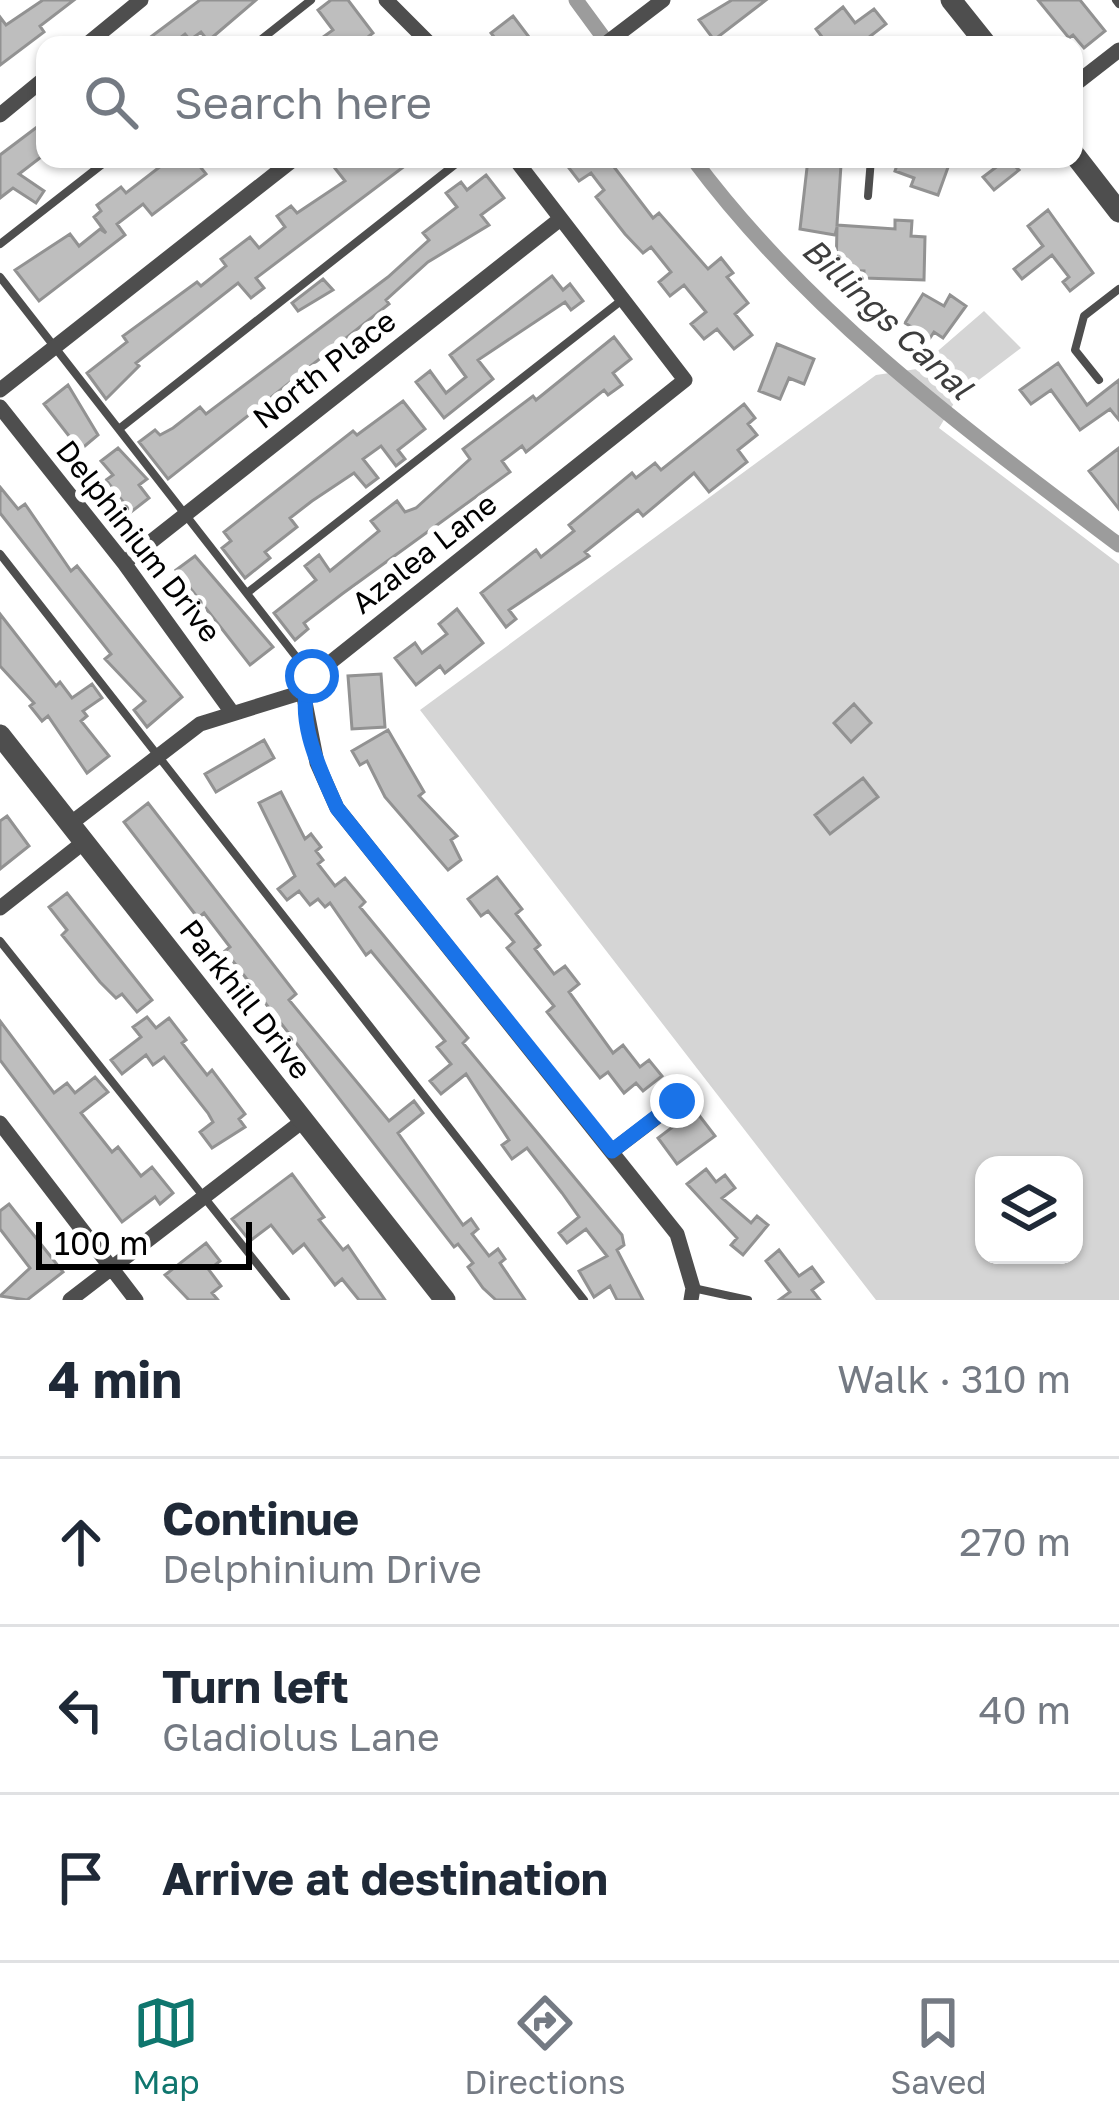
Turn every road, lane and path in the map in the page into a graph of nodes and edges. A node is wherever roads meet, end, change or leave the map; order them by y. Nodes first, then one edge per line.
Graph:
1 (141, 0) edge
2 (311, 0) edge
3 (386, 0) edge
4 (663, 0) edge
5 (951, 0) edge
6 (97, 36) edge
7 (265, 36) edge
8 (422, 36) edge
9 (615, 36) edge
10 (974, 36) edge
11 (1119, 50) edge
12 (1083, 78) edge
13 (36, 85) edge
14 (0, 115) edge
15 (1083, 166) edge
16 (97, 168) edge
17 (283, 168) edge
18 (451, 168) edge
19 (521, 168) edge
20 (870, 168) edge
21 (868, 196) dead end
22 (1119, 212) edge
23 (559, 220) junction
24 (0, 244) edge
25 (0, 277) edge
26 (1119, 289) edge
27 (622, 300) junction
28 (55, 347) junction
29 (1100, 380) dead end
30 (0, 390) edge
31 (0, 407) edge
32 (119, 429) junction
33 (185, 513) junction
34 (0, 554) edge
35 (124, 563) junction
36 (248, 593) junction
37 (308, 684) junction
38 (231, 711) junction
39 (0, 735) edge
40 (158, 756) junction
41 (77, 833) junction
42 (0, 908) edge
43 (0, 940) edge
44 (677, 1101) dead end
45 (304, 1120) junction
46 (0, 1123) edge
47 (612, 1151) junction
48 (204, 1196) junction
49 (111, 1268) junction
50 (692, 1294) edge
51 (70, 1300) edge
52 (136, 1300) edge
53 (286, 1300) edge
54 (445, 1300) edge
55 (584, 1300) edge
56 (748, 1300) edge

1 - 6 street
2 - 7 lane
3 - 8 street
4 - 9 street
5 - 10 street
11 - 12 street
13 - 14 street
15 - 22 street
16 - 24 lane
17 - 28 street
18 - 32 lane
19 - 23 street
20 - 21 lane
23 - 27 street
23 - 33 street, North Place
25 - 28 lane
26 - 29 lane
27 - 36 lane
27 - 37 street, Azalea Lane
28 - 30 street
28 - 32 lane
31 - 35 street, Delphinium Drive
32 - 33 lane
33 - 35 street, North Place
33 - 36 lane
34 - 40 lane
35 - 38 street, Delphinium Drive
36 - 37 lane
37 - 38 street, Azalea Lane
37 - 47 street
38 - 40 street, Azalea Lane
39 - 41 street, Parkhill Drive
40 - 41 street, Azalea Lane
40 - 55 lane
41 - 42 street, Azalea Lane
41 - 45 street, Parkhill Drive
43 - 48 lane
44 - 47 street
45 - 48 street
45 - 54 street, Parkhill Drive
46 - 49 street
47 - 50 street
48 - 49 street
48 - 53 lane
49 - 51 street
49 - 52 street
50 - 56 lane

